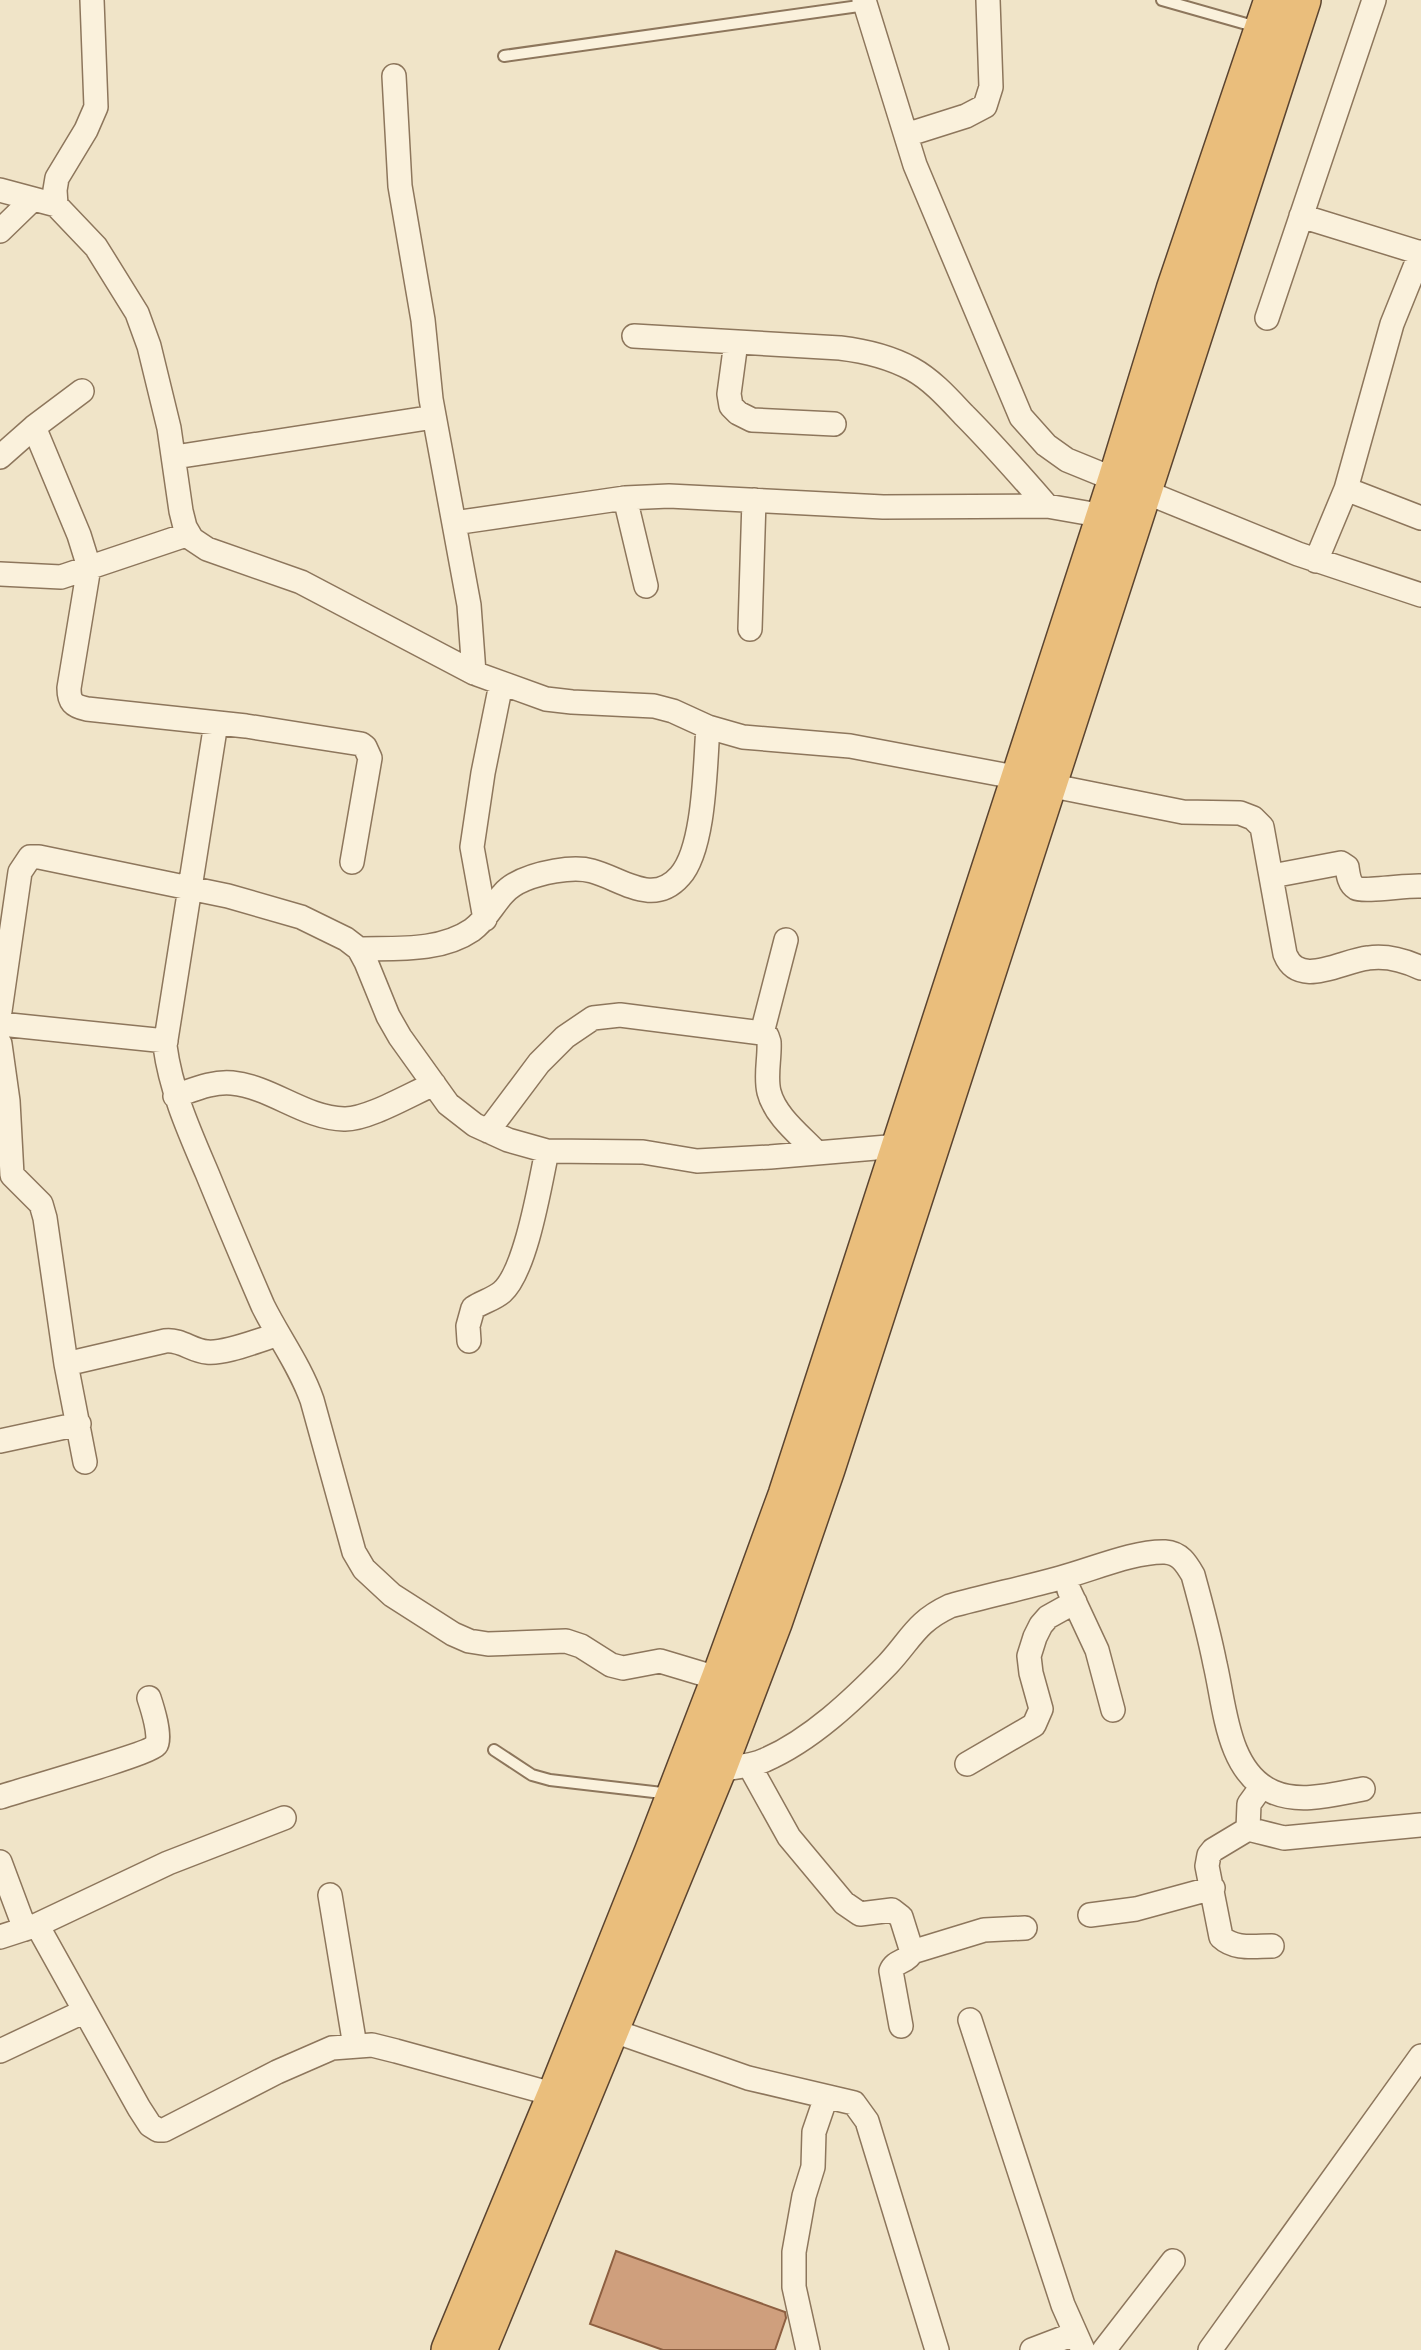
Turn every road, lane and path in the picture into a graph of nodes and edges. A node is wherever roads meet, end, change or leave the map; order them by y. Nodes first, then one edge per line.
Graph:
1 (92, 0) edge
2 (988, 0) edge
3 (1162, 0) edge
4 (1302, 0) edge
5 (1374, 0) edge
6 (865, 3) edge
7 (1268, 14) edge
8 (504, 55) dead end
9 (394, 76) dead end
10 (906, 135) junction
11 (0, 190) edge
12 (33, 199) junction
13 (56, 205) junction
14 (1301, 216) junction
15 (0, 231) edge
16 (1421, 253) edge
17 (1266, 318) dead end
18 (634, 336) dead end
19 (736, 342) junction
20 (82, 391) dead end
21 (434, 417) junction
22 (834, 424) dead end
23 (34, 427) junction
24 (0, 457) edge
25 (175, 457) junction
26 (1129, 485) junction
27 (1346, 489) junction
28 (625, 498) junction
29 (754, 500) junction
30 (1047, 506) junction
31 (1104, 516) junction
32 (1421, 518) edge
33 (454, 523) junction
34 (189, 534) junction
35 (1316, 561) junction
36 (89, 567) junction
37 (0, 574) edge
38 (646, 586) dead end
39 (1421, 595) edge
40 (750, 629) dead end
41 (474, 673) junction
42 (501, 684) junction
43 (216, 723) junction
44 (708, 727) junction
45 (1034, 781) junction
46 (352, 862) dead end
47 (1272, 876) junction
48 (1421, 886) edge
49 (189, 887) junction
50 (485, 919) junction
51 (786, 940) dead end
52 (359, 949) junction
53 (1421, 968) edge
54 (0, 1012) edge
55 (0, 1024) edge
56 (762, 1033) junction
57 (166, 1041) junction
58 (0, 1044) edge
59 (433, 1084) junction
60 (175, 1096) junction
61 (5, 1121) edge
62 (488, 1131) junction
63 (900, 1146) junction
64 (547, 1151) junction
65 (816, 1152) junction
66 (277, 1335) junction
67 (470, 1341) dead end
68 (66, 1364) junction
69 (79, 1424) junction
70 (0, 1441) edge
71 (85, 1462) dead end
72 (1063, 1578) junction
73 (1075, 1602) junction
74 (720, 1679) junction
75 (149, 1698) dead end
76 (1113, 1710) dead end
77 (494, 1750) dead end
78 (967, 1764) dead end
79 (733, 1767) junction
80 (1262, 1786) junction
81 (1363, 1789) dead end
82 (676, 1794) junction
83 (0, 1797) edge
84 (284, 1818) dead end
85 (1421, 1825) edge
86 (1248, 1829) junction
87 (0, 1862) edge
88 (1213, 1888) junction
89 (330, 1895) dead end
90 (1090, 1915) dead end
91 (31, 1927) junction
92 (1025, 1928) dead end
93 (0, 1937) edge
94 (1272, 1947) dead end
95 (912, 1952) junction
96 (85, 2011) junction
97 (970, 2020) dead end
98 (901, 2026) dead end
99 (611, 2030) junction
100 (355, 2046) junction
101 (0, 2051) edge
102 (1421, 2056) edge
103 (556, 2095) junction
104 (826, 2098) junction
105 (1173, 2261) dead end
106 (1079, 2342) edge
107 (450, 2350) edge
108 (478, 2350) edge
109 (808, 2350) edge
110 (937, 2350) edge
111 (1032, 2350) edge
112 (1104, 2350) edge
113 (1210, 2350) edge

1 - 13 street
2 - 10 street
3 - 7 lane
4 - 26 highway
5 - 14 street
6 - 8 lane
6 - 10 street
7 - 26 highway
9 - 21 street
10 - 26 street
11 - 12 street
12 - 13 street
12 - 15 street
13 - 25 street
14 - 16 street
14 - 17 street
16 - 27 street
18 - 19 street
19 - 22 street
19 - 30 street
20 - 23 street
21 - 25 street
21 - 33 street
23 - 24 street
23 - 36 street
25 - 34 street
26 - 31 highway
26 - 35 street
26 - 45 highway
27 - 32 street
27 - 35 street
28 - 29 street
28 - 33 street
28 - 38 street
29 - 30 street
29 - 40 street
30 - 31 street
31 - 45 highway
33 - 41 street
34 - 36 street
34 - 41 street
35 - 39 street
36 - 37 street
36 - 43 street
41 - 42 street
42 - 44 street
42 - 50 street
43 - 46 street
43 - 49 street
44 - 45 street
44 - 50 street
45 - 47 street
45 - 63 highway
45 - 79 highway
47 - 48 street
47 - 53 street
49 - 52 street
49 - 54 street
49 - 57 street
50 - 52 street
51 - 56 street
52 - 59 street
55 - 57 street
56 - 62 street
56 - 65 street
57 - 60 street
58 - 61 street
59 - 60 street
59 - 62 street
60 - 66 street
61 - 68 street
62 - 64 street
63 - 65 street
63 - 74 highway
64 - 65 street
64 - 67 street
66 - 68 street
66 - 74 street
68 - 69 street
69 - 70 street
69 - 71 street
72 - 73 street
72 - 79 street
72 - 80 street
73 - 76 street
73 - 78 street
74 - 82 highway
75 - 83 street
77 - 82 lane
79 - 95 street
79 - 99 highway
80 - 81 street
80 - 86 street
82 - 103 highway
84 - 91 street
85 - 86 street
86 - 88 street
87 - 91 street
88 - 90 street
88 - 94 street
89 - 100 street
91 - 93 street
91 - 96 street
92 - 95 street
95 - 98 street
96 - 100 street
96 - 101 street
97 - 106 street
99 - 104 street
99 - 108 highway
100 - 103 street
102 - 113 street
103 - 107 highway
104 - 109 street
104 - 110 street
105 - 112 street
106 - 111 street

